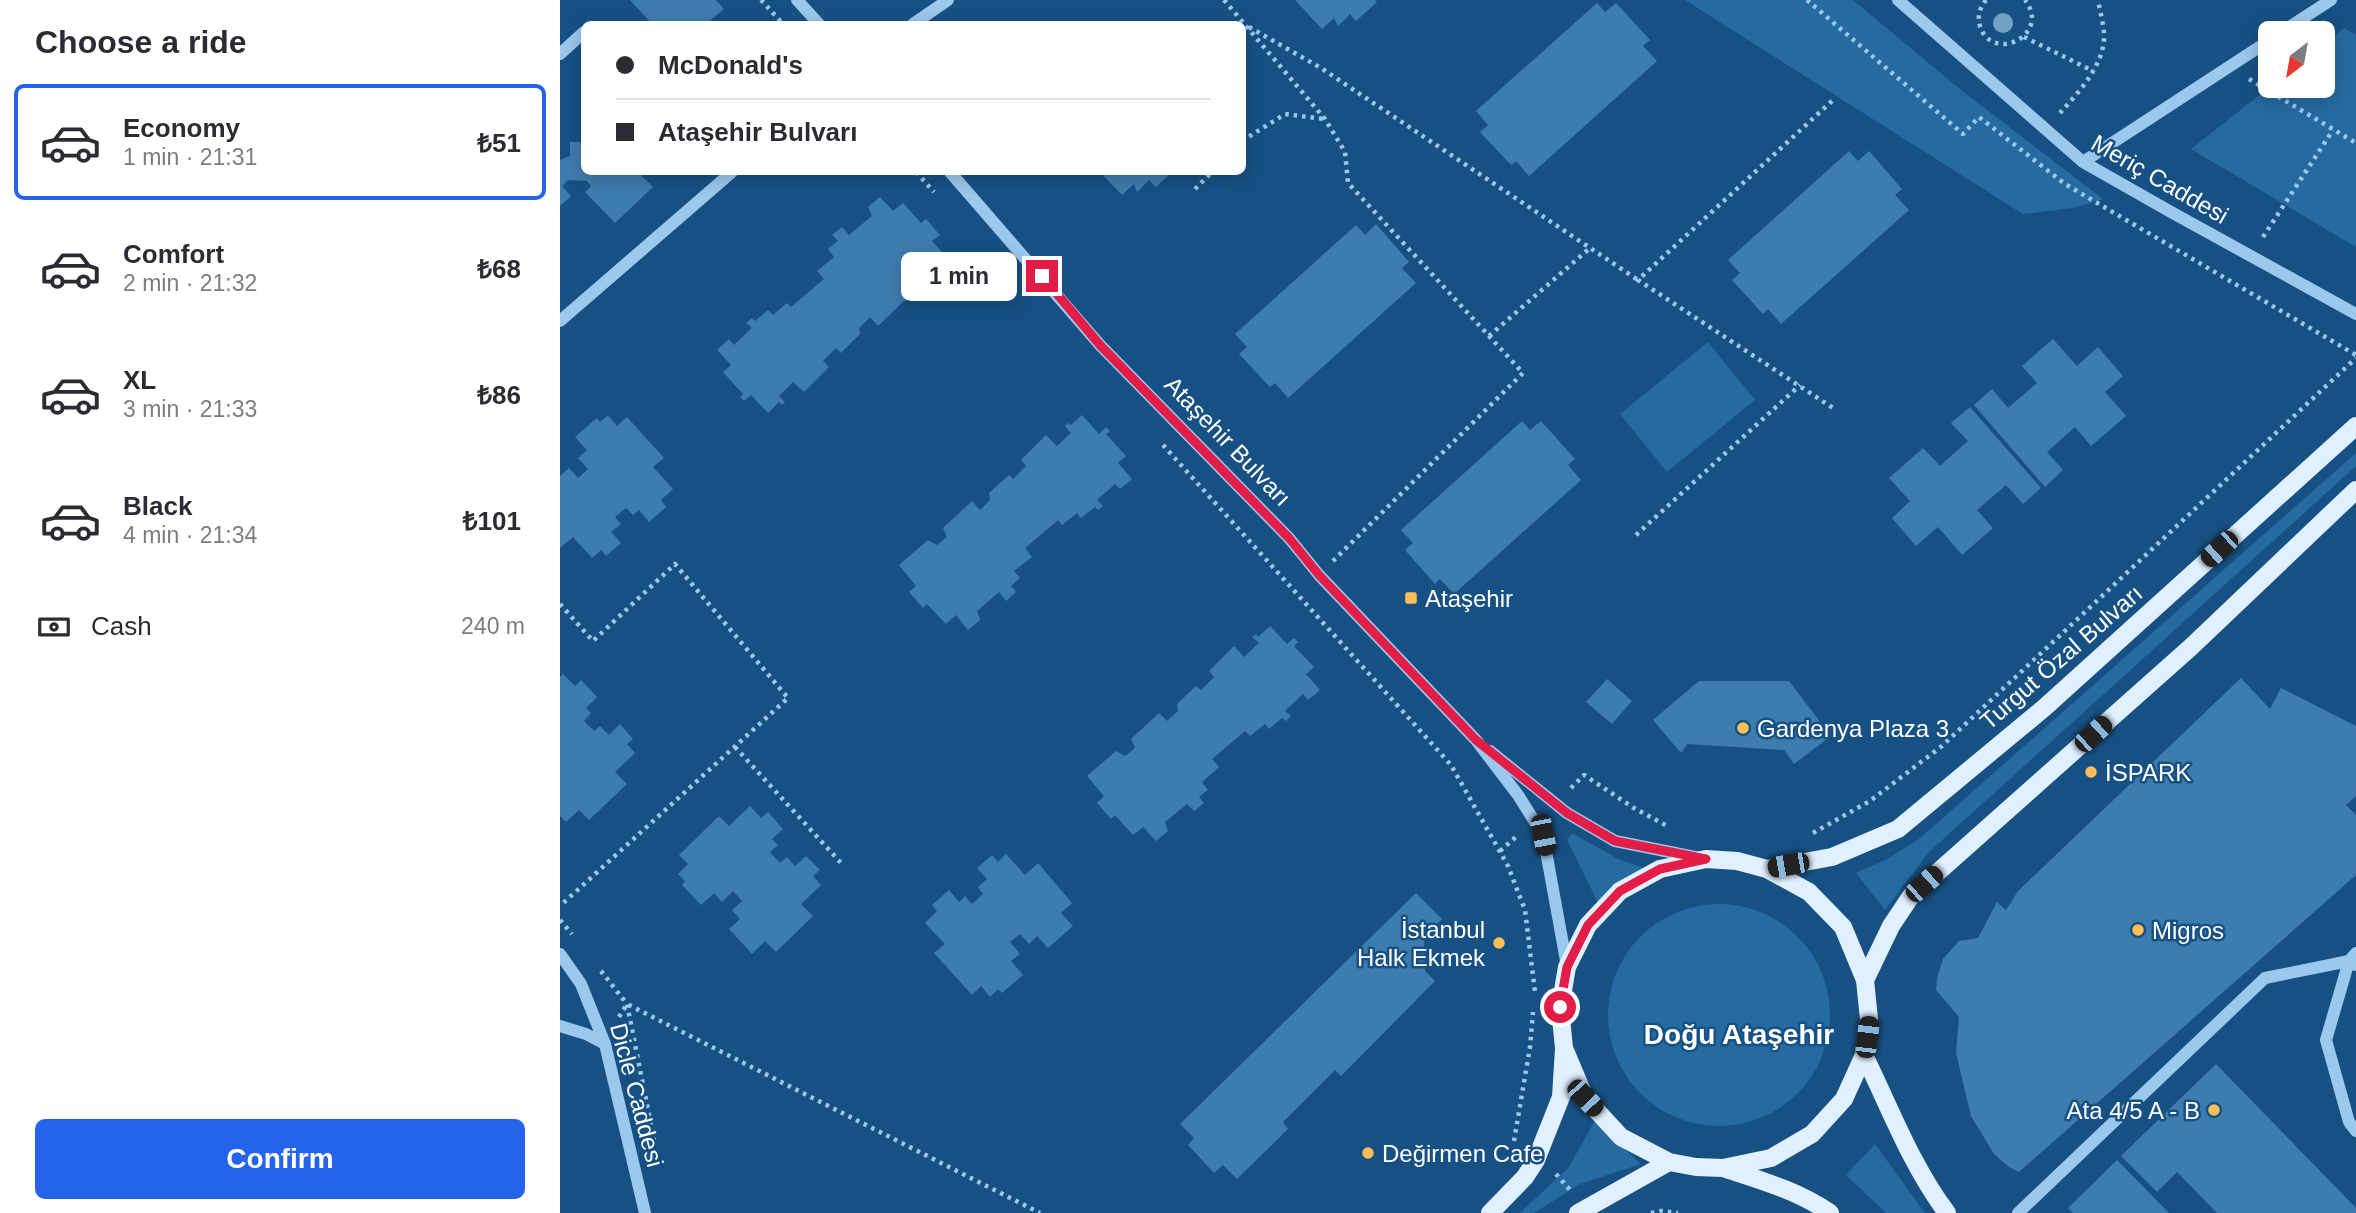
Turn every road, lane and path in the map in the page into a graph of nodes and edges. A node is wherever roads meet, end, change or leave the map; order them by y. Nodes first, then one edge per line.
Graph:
1 (761, 0) edge
2 (797, 0) edge
3 (948, 0) edge
4 (1224, 0) edge
5 (1898, 0) edge
6 (2025, 0) edge
7 (2098, 0) edge
8 (1983, 1) edge
9 (2327, 1) edge
10 (780, 21) edge
11 (816, 21) edge
12 (917, 21) edge
13 (1242, 21) edge
14 (2298, 21) edge
15 (1246, 25) edge
16 (1246, 26) edge
17 (581, 35) edge
18 (2024, 37) junction
19 (2258, 47) edge
20 (560, 54) edge
21 (2228, 66) junction
22 (2093, 71) junction
23 (1832, 101) dead end
24 (1325, 120) junction
25 (2046, 130) junction
26 (2333, 130) junction
27 (1246, 138) edge
28 (2356, 143) edge
29 (2083, 162) junction
30 (729, 175) edge
31 (919, 175) edge
32 (953, 175) edge
33 (1209, 175) edge
34 (1195, 188) dead end
35 (941, 200) dead end
36 (1590, 248) junction
37 (2251, 256) junction
38 (1638, 280) junction
39 (2356, 314) edge
40 (560, 321) edge
41 (1489, 336) junction
42 (2356, 358) edge
43 (1800, 385) junction
44 (1836, 410) dead end
45 (2356, 426) edge
46 (1161, 443) dead end
47 (2356, 490) edge
48 (1636, 535) dead end
49 (1319, 575) junction
50 (560, 604) edge
51 (1476, 740) junction
52 (735, 747) junction
53 (1555, 802) junction
54 (1534, 821) junction
55 (1676, 831) dead end
56 (1802, 836) dead end
57 (1500, 851) junction
58 (1706, 859) junction
59 (842, 864) dead end
60 (1767, 869) junction
61 (560, 906) edge
62 (560, 954) edge
63 (2354, 960) edge
64 (1567, 967) junction
65 (1865, 980) junction
66 (560, 1026) edge
67 (606, 1044) junction
68 (1564, 1048) junction
69 (1864, 1055) junction
70 (2356, 1131) edge
71 (1513, 1151) dead end
72 (1669, 1162) junction
73 (1723, 1168) junction
74 (645, 1213) edge
75 (1040, 1213) edge
76 (1490, 1213) edge
77 (1578, 1213) edge
78 (1651, 1213) edge
79 (1678, 1213) edge
80 (1829, 1213) edge
81 (1947, 1213) edge
82 (2018, 1213) edge

1 - 10 path
2 - 11 street
3 - 12 street
4 - 13 path
5 - 25 street, Meriç Caddesi
6 - 18 path
7 - 22 path
8 - 18 path
9 - 14 street
15 - 36 path
16 - 24 path
17 - 20 street
18 - 22 path
19 - 21 street
21 - 26 path
21 - 29 street
22 - 25 path
23 - 38 path
24 - 27 path
24 - 41 path
25 - 29 street, Meriç Caddesi
26 - 28 path
26 - 37 path
29 - 37 street, Meriç Caddesi
30 - 40 street
31 - 35 path
32 - 49 street, Ataşehir Bulvarı
33 - 34 path
36 - 38 path
36 - 41 path
37 - 39 street, Meriç Caddesi
38 - 43 path
41 - 49 path
42 - 56 path
43 - 44 path
43 - 48 path
45 - 60 main road, Turgut Özal Bulvarı
46 - 57 path
47 - 65 main road
49 - 51 street, Ataşehir Bulvarı
50 - 52 path
51 - 53 street, Ataşehir Bulvarı
51 - 54 street, Ataşehir Bulvarı
52 - 59 path
52 - 61 path
53 - 55 path
53 - 58 street, Ataşehir Bulvarı
54 - 57 path
54 - 64 street, Ataşehir Bulvarı
57 - 71 path
58 - 60 main road, Turgut Özal Bulvarı
58 - 64 main road, Turgut Özal Bulvarı
60 - 65 main road, Turgut Özal Bulvarı
62 - 67 street, Dicle Caddesi
63 - 70 street
63 - 82 street
64 - 68 main road, Turgut Özal Bulvarı
65 - 69 main road, Turgut Özal Bulvarı
66 - 67 street
67 - 74 street, Dicle Caddesi
67 - 75 path
68 - 72 main road, Turgut Özal Bulvarı
68 - 76 main road, Turgut Özal Bulvarı
69 - 73 main road, Turgut Özal Bulvarı
69 - 81 main road
72 - 73 main road, Turgut Özal Bulvarı
72 - 77 main road
73 - 80 main road
78 - 79 path

